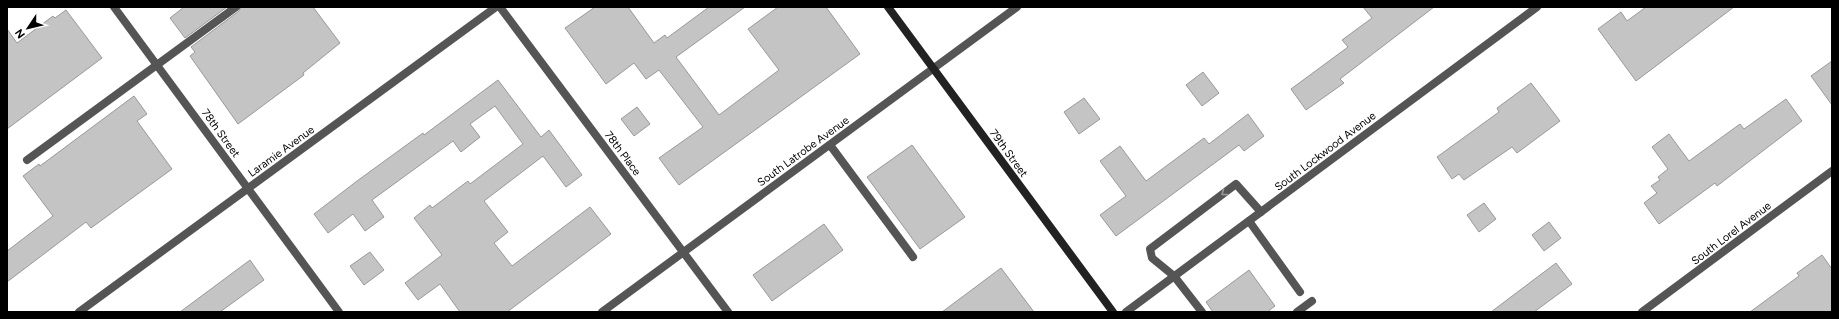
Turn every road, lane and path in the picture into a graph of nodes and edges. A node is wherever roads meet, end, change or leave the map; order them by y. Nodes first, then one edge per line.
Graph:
1 (114, 7) edge
2 (236, 7) edge
3 (496, 7) edge
4 (500, 7) edge
5 (888, 7) edge
6 (1017, 7) edge
7 (1537, 7) edge
8 (1007, 10) edge
9 (157, 65) junction
10 (933, 69) junction
11 (830, 145) junction
12 (27, 160) dead end
13 (1832, 171) edge
14 (248, 188) junction
15 (1261, 212) junction
16 (1249, 221) junction
17 (683, 253) junction
18 (913, 257) dead end
19 (1174, 276) junction
20 (1300, 292) dead end
21 (1312, 301) dead end
22 (79, 312) edge
23 (339, 312) edge
24 (602, 312) edge
25 (728, 312) edge
26 (1113, 312) edge
27 (1126, 312) edge
28 (1202, 312) edge
29 (1297, 312) edge
30 (1642, 312) edge

1 - 9 street, 78th Street
2 - 9 street
3 - 14 street, Laramie Avenue
4 - 17 street, 78th Place
5 - 10 main road, 79th Street
6 - 8 street, South Latrobe Avenue
7 - 15 street, South Lockwood Avenue
8 - 10 street, South Latrobe Avenue
9 - 12 street
9 - 14 street, 78th Street
10 - 11 street, South Latrobe Avenue
10 - 26 main road, 79th Street
11 - 17 street, South Latrobe Avenue
11 - 18 street
13 - 30 street, South Lorel Avenue
14 - 22 street, Laramie Avenue
14 - 23 street, 78th Street
15 - 16 street, South Lockwood Avenue
15 -> 19 street
16 - 19 street, South Lockwood Avenue
16 - 20 street
17 - 24 street, South Latrobe Avenue
17 - 25 street, 78th Place
19 - 27 street, South Lockwood Avenue
19 - 28 street
21 - 29 street

